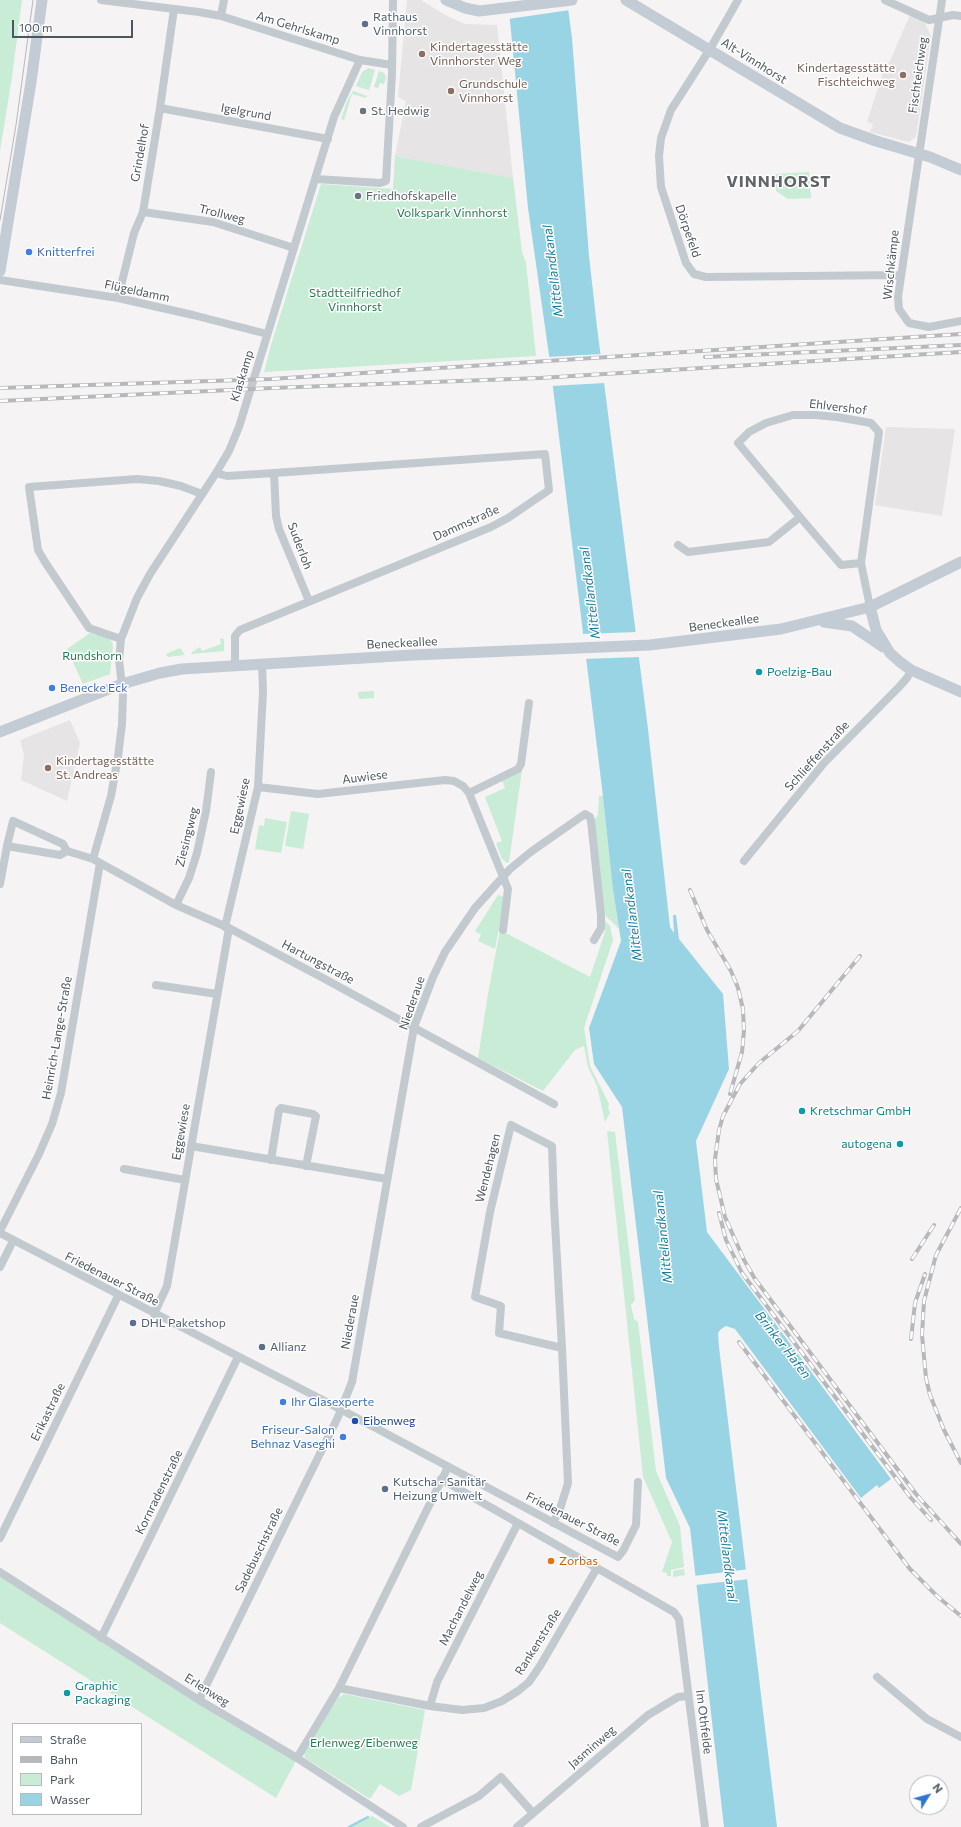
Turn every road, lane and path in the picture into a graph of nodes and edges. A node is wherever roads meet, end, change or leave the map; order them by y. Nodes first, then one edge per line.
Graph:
1 (42, 0) edge
2 (101, 0) edge
3 (224, 0) edge
4 (393, 0) edge
5 (446, 0) edge
6 (572, 0) edge
7 (626, 0) edge
8 (738, 0) edge
9 (884, 0) edge
10 (942, 0) edge
11 (174, 8) junction
12 (221, 16) junction
13 (961, 16) edge
14 (939, 18) junction
15 (710, 49) junction
16 (360, 60) junction
17 (392, 65) junction
18 (160, 108) junction
19 (328, 139) junction
20 (919, 153) junction
21 (961, 170) edge
22 (316, 179) junction
23 (143, 212) junction
24 (294, 248) junction
25 (0, 271) edge
26 (900, 275) junction
27 (0, 280) edge
28 (118, 298) junction
29 (961, 321) edge
30 (267, 334) junction
31 (216, 473) junction
32 (274, 473) junction
33 (202, 494) junction
34 (800, 517) junction
35 (678, 545) dead end
36 (961, 562) edge
37 (860, 563) junction
38 (309, 601) junction
39 (870, 607) junction
40 (815, 622) junction
41 (122, 638) junction
42 (890, 653) junction
43 (262, 664) junction
44 (235, 666) junction
45 (911, 670) junction
46 (122, 684) junction
47 (961, 692) edge
48 (530, 703) dead end
49 (0, 732) edge
50 (211, 772) dead end
51 (258, 787) junction
52 (469, 793) junction
53 (7, 846) junction
54 (63, 853) junction
55 (96, 861) junction
56 (744, 861) dead end
57 (503, 876) junction
58 (0, 884) edge
59 (176, 905) junction
60 (227, 928) junction
61 (503, 930) dead end
62 (594, 940) dead end
63 (156, 984) dead end
64 (217, 994) junction
65 (414, 1027) junction
66 (554, 1104) dead end
67 (191, 1146) junction
68 (271, 1160) junction
69 (306, 1166) junction
70 (124, 1169) dead end
71 (387, 1179) junction
72 (185, 1180) junction
73 (0, 1232) edge
74 (13, 1241) junction
75 (0, 1267) edge
76 (118, 1296) junction
77 (154, 1314) junction
78 (562, 1348) junction
79 (238, 1357) junction
80 (340, 1409) junction
81 (448, 1467) junction
82 (441, 1479) junction
83 (638, 1482) dead end
84 (553, 1523) junction
85 (518, 1524) junction
86 (0, 1538) edge
87 (597, 1568) junction
88 (0, 1572) edge
89 (101, 1638) junction
90 (877, 1677) dead end
91 (339, 1688) junction
92 (688, 1696) junction
93 (199, 1700) junction
94 (430, 1706) junction
95 (961, 1737) edge
96 (296, 1758) junction
97 (533, 1813) junction
98 (403, 1827) edge
99 (421, 1827) edge
100 (517, 1827) edge
101 (705, 1827) edge

1 - 25 street
2 - 11 street, Am Gehrlskamp
3 - 12 street
4 - 17 street
5 - 6 street
7 - 15 street, Alt-Vinnhorst
8 - 15 street, Dörpefeld
9 - 14 street
10 - 14 street, Fischteichweg
11 - 12 street, Am Gehrlskamp
11 - 18 street, Grindelhof
12 - 16 street, Am Gehrlskamp
13 - 14 street
14 - 20 street, Fischteichweg
15 - 20 street, Alt-Vinnhorst
15 - 26 street, Dörpefeld
16 - 17 street, Am Gehrlskamp
16 - 19 street, Klaskamp
17 - 22 street
18 - 19 street, Igelgrund
18 - 23 street, Grindelhof
19 - 22 street, Klaskamp
20 - 21 street, Alt-Vinnhorst
20 - 26 street, Wischkämpe
22 - 24 street, Klaskamp
23 - 24 street, Trollweg
23 - 28 street, Grindelhof
24 - 30 street, Klaskamp
26 - 29 street, Wischkämpe
27 - 28 street, Flügeldamm
28 - 30 street, Flügeldamm
30 - 31 street, Klaskamp
31 - 32 street, Dammstraße
31 - 33 street, Klaskamp
32 - 38 street, Suderloh
32 - 38 street, Dammstraße
33 - 41 street, Klaskamp
33 - 41 street
34 - 35 street
34 - 37 street, Ehlvershof
34 - 37 street, Ehlvershof
36 - 39 street, Beneckeallee
37 - 39 street, Ehlvershof
38 - 44 street, Dammstraße
39 - 40 street, Beneckeallee
39 - 42 street
40 - 42 street, Beneckeallee
40 - 43 street, Beneckeallee
41 - 46 street, Klaskamp
42 - 45 street, Beneckeallee
43 - 44 street, Beneckeallee
43 - 51 street, Eggewiese
44 - 46 street, Beneckeallee
45 - 47 street, Beneckeallee
45 - 56 street, Schlieffenstraße
46 - 49 street, Beneckeallee
46 - 55 street, Heinrich-Lange-Straße
48 - 52 street
50 - 59 street, Ziesingweg
51 - 52 street, Auwiese
51 - 60 street, Eggewiese
52 - 57 street, Auwiese
53 - 54 street, Hartungstraße
53 - 54 street, Hartungstraße
53 - 58 street
54 - 55 street, Hartungstraße
55 - 59 street, Hartungstraße
55 - 73 street, Heinrich-Lange-Straße
57 - 61 street, Auwiese
57 - 62 street, Niederaue
57 - 65 street, Niederaue
59 - 60 street, Hartungstraße
60 - 64 street, Eggewiese
60 - 65 street, Hartungstraße
63 - 64 street
64 - 67 street, Eggewiese
65 - 66 street, Hartungstraße
65 - 71 street, Niederaue
67 - 68 street
67 - 72 street, Eggewiese
68 - 69 street
68 - 69 street
69 - 71 street
70 - 72 street, Eggewiese
71 - 80 street, Niederaue
72 - 77 street, Eggewiese
73 - 74 street, Friedenauer Straße
74 - 75 street
74 - 76 street, Friedenauer Straße
76 - 77 street, Friedenauer Straße
76 - 86 street, Erikastraße
77 - 79 street, Friedenauer Straße
78 - 78 street, Wendehagen
78 - 84 street, Wendehagen
79 - 80 street, Friedenauer Straße
79 - 89 street, Kornradenstraße
80 - 81 street, Friedenauer Straße
80 - 93 street, Sadebuschstraße
81 - 82 street
81 - 84 street, Friedenauer Straße
82 - 85 street
82 - 91 street
83 - 84 street, Friedenauer Straße
85 - 87 street
85 - 94 street, Machandelweg
87 - 92 street, Im Othfelde
87 - 94 street, Rankenstraße
88 - 89 street, Erlenweg
89 - 93 street, Erlenweg
90 - 95 street
91 - 94 street, Rankenstraße
91 - 96 street
92 - 97 street, Jasminweg
92 - 101 street, Im Othfelde
93 - 96 street, Erlenweg
96 - 98 street, Erlenweg
97 - 99 street
97 - 100 street, Jasminweg

